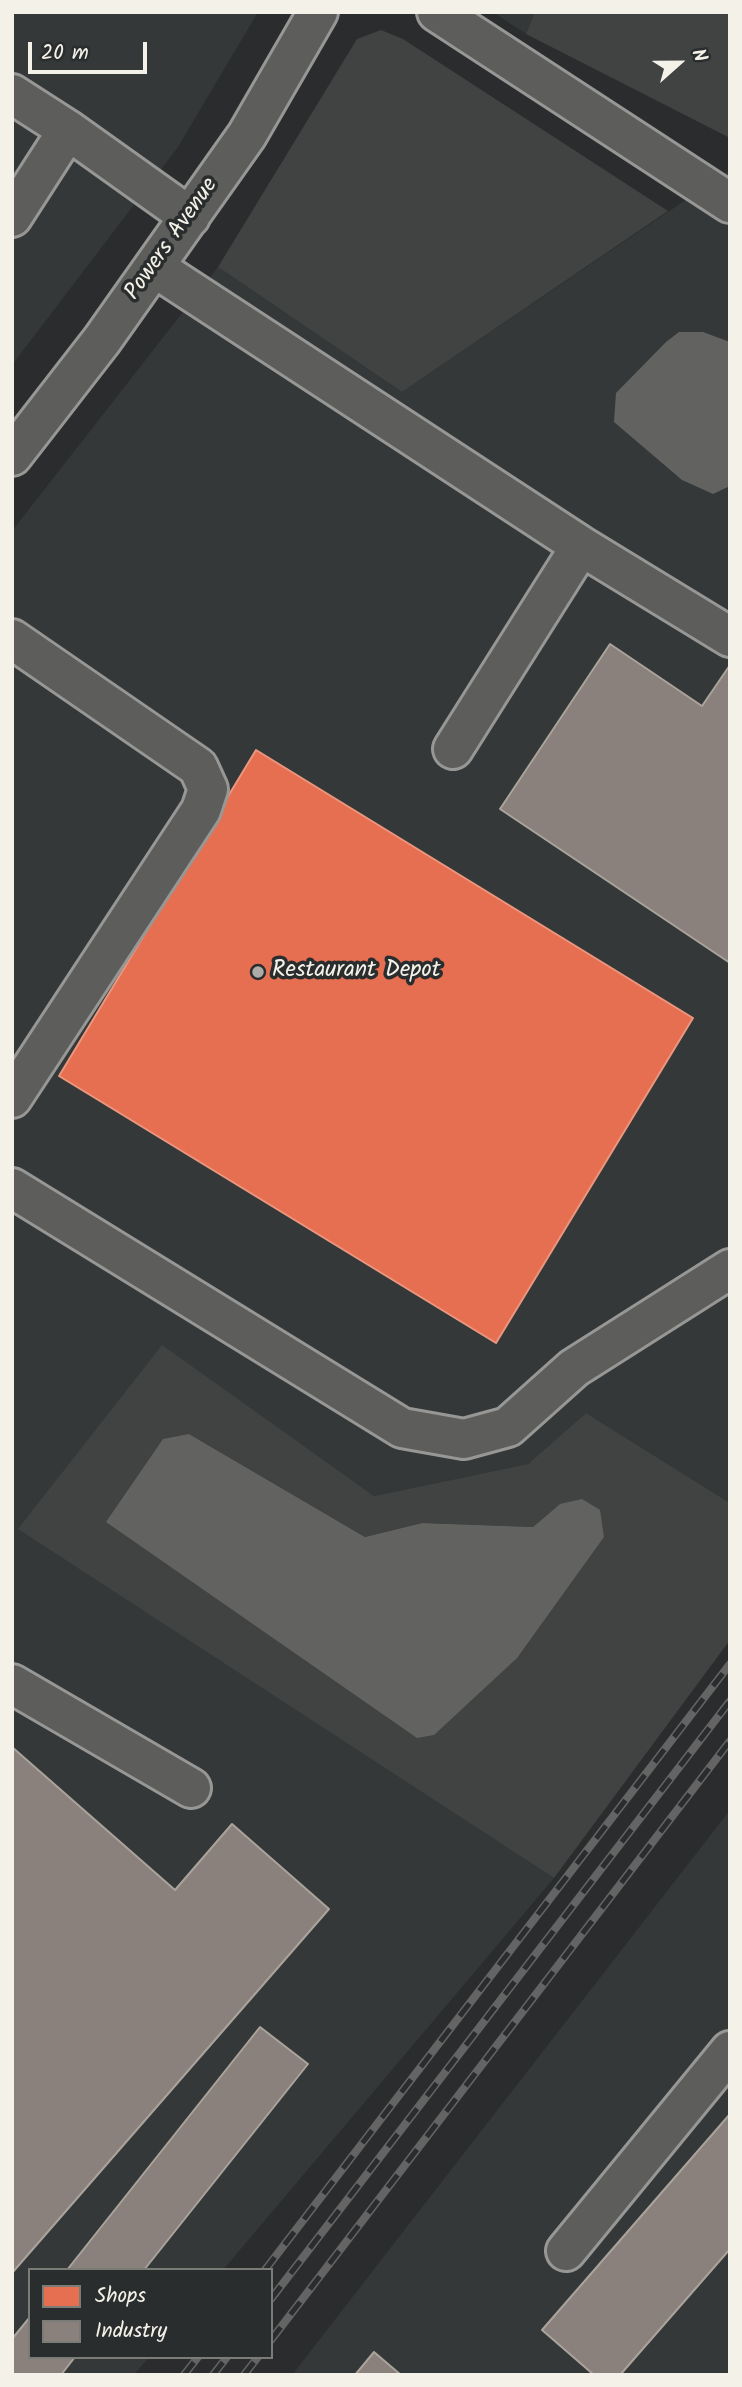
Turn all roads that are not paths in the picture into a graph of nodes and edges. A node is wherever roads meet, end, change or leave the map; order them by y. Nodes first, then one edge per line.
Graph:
1 (317, 12) edge
2 (437, 12) edge
3 (12, 94) edge
4 (68, 130) junction
5 (730, 203) edge
6 (190, 216) junction
7 (12, 217) edge
8 (154, 267) junction
9 (18, 436) edge
10 (581, 546) junction
11 (730, 636) edge
12 (17, 653) edge
13 (453, 749) dead end
14 (24, 1056) edge
15 (12, 1098) edge
16 (12, 1188) edge
17 (730, 1269) edge
18 (12, 1684) edge
19 (191, 1788) dead end
20 (730, 2051) edge
21 (566, 2251) dead end

1 - 6 street, Powers Avenue
2 - 5 street
3 - 4 street
4 - 6 street
4 - 7 street
6 - 8 street, Powers Avenue
8 - 9 street, Powers Avenue
8 - 10 street
10 - 11 street
10 - 13 street
12 - 14 street
14 - 15 street
16 - 17 street
18 - 19 street
20 - 21 street

